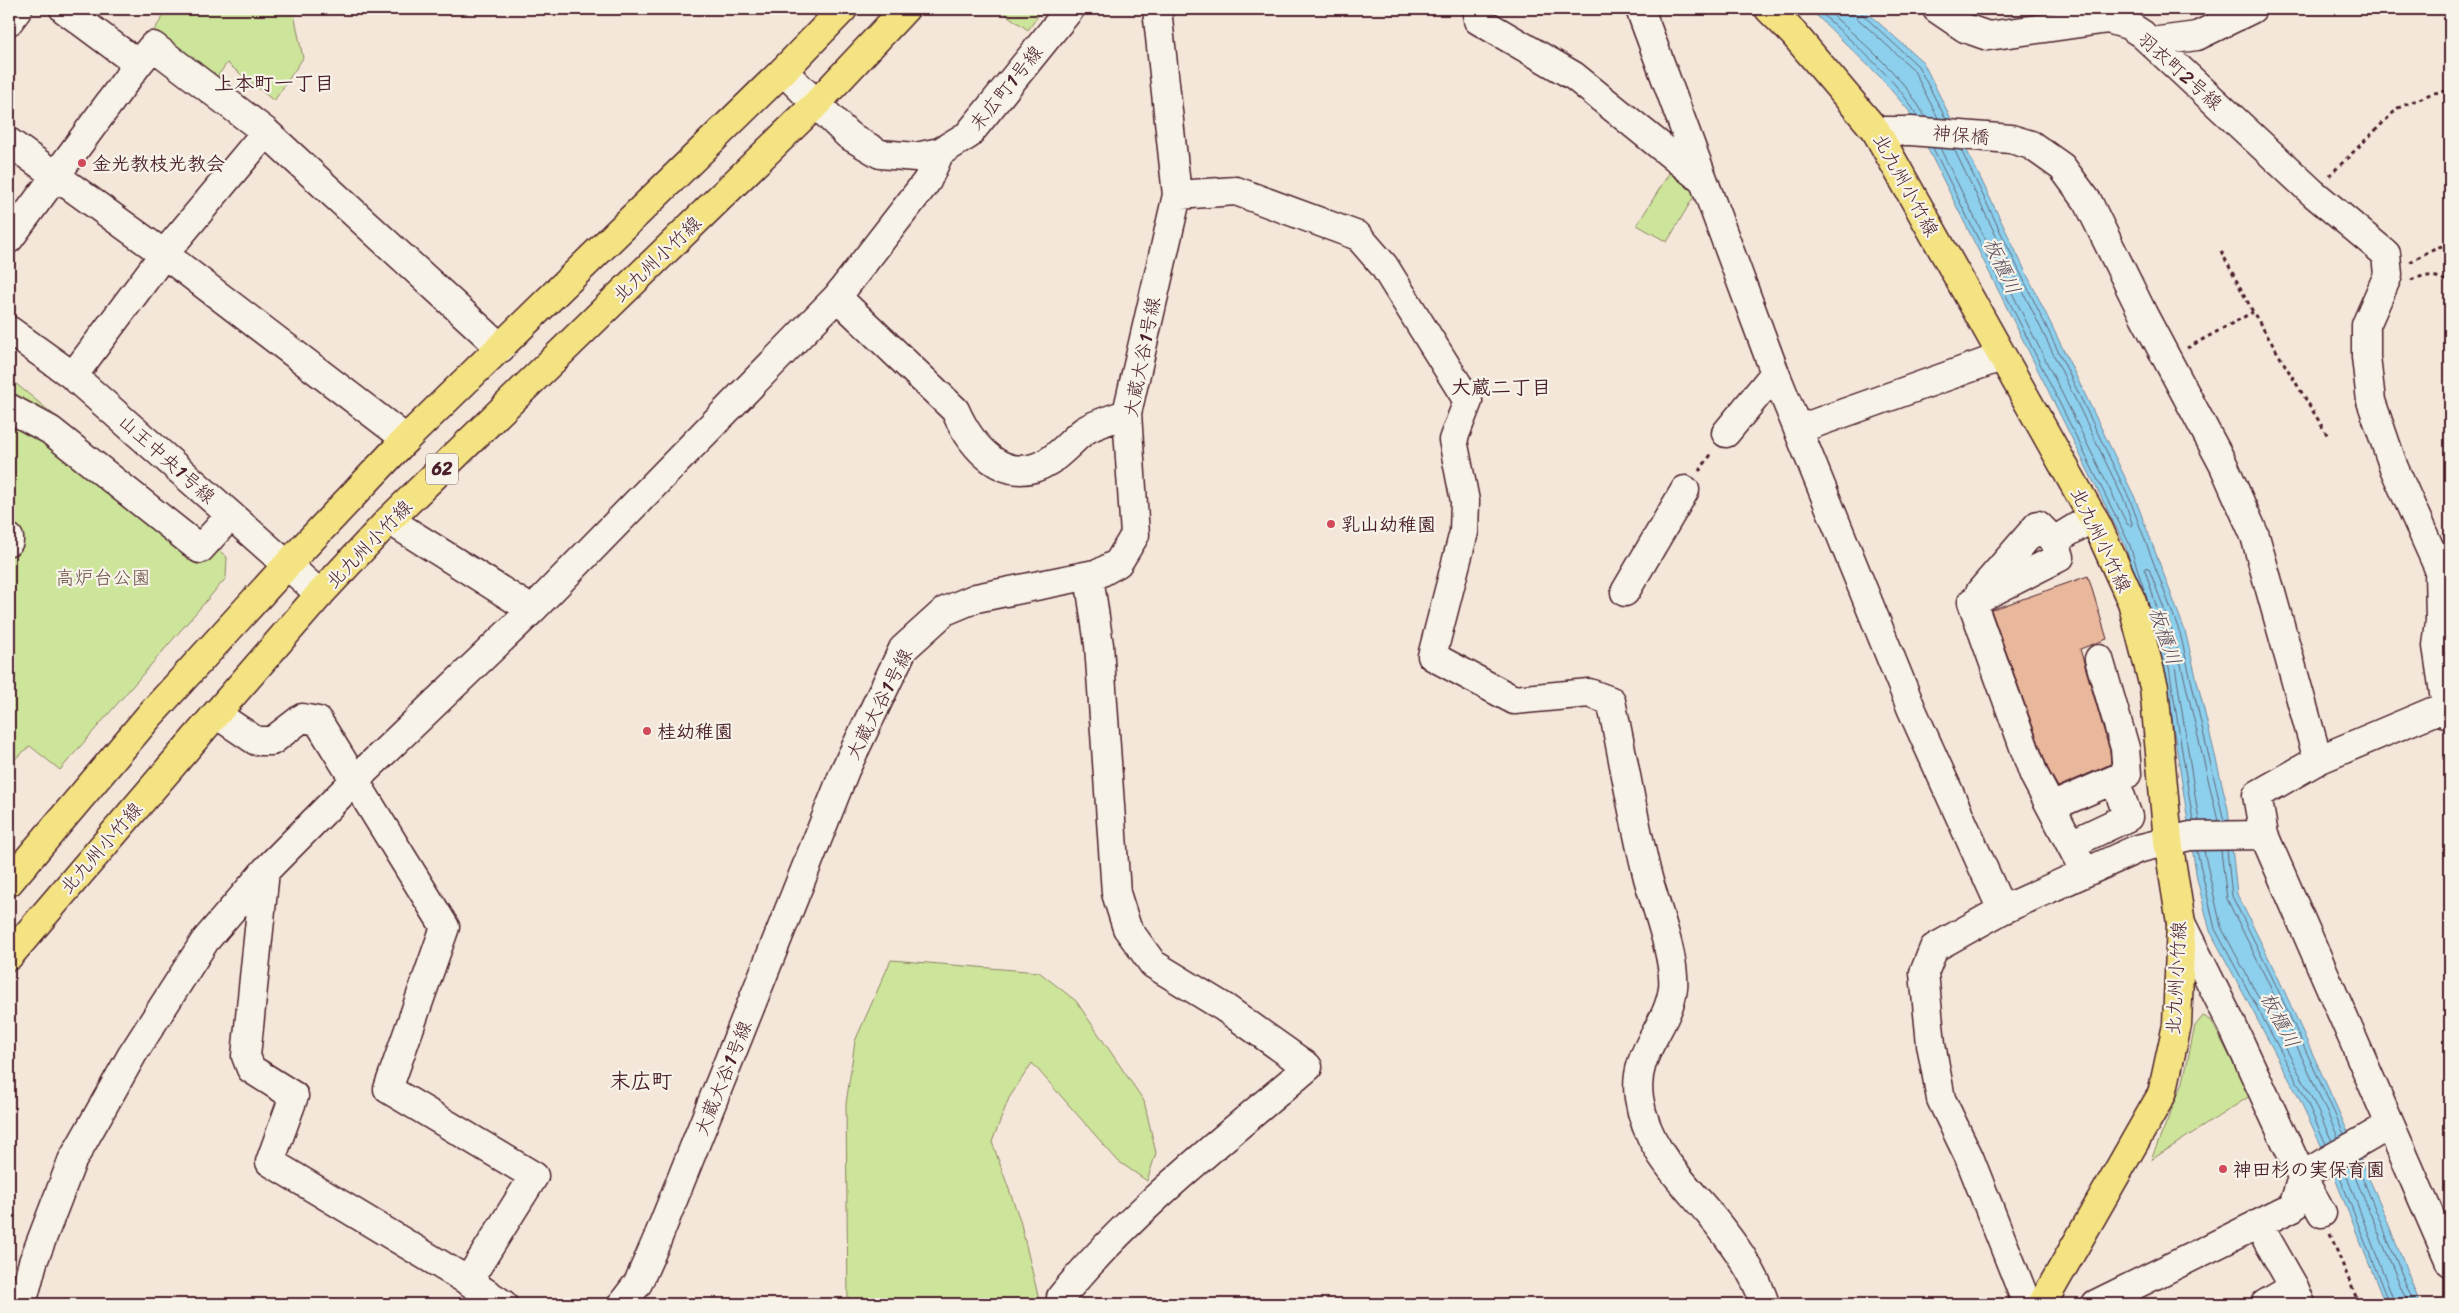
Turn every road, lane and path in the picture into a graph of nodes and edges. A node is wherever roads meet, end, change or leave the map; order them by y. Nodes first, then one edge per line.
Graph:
1 (18, 9) edge
2 (64, 9) edge
3 (843, 9) edge
4 (905, 9) edge
5 (1070, 9) edge
6 (1157, 9) edge
7 (1478, 9) edge
8 (1640, 9) edge
9 (1769, 9) edge
10 (1937, 9) edge
11 (2252, 9) edge
12 (2092, 15) edge
13 (9, 21) edge
14 (2151, 42) junction
15 (138, 64) junction
16 (783, 71) junction
17 (2450, 91) edge
18 (816, 104) junction
19 (1876, 130) junction
20 (266, 132) junction
21 (9, 142) edge
22 (940, 152) junction
23 (57, 176) junction
24 (1701, 179) junction
25 (2313, 193) junction
26 (1177, 195) junction
27 (9, 239) edge
28 (2450, 244) edge
29 (2221, 251) dead end
30 (164, 254) junction
31 (2383, 285) junction
32 (2450, 285) edge
33 (837, 297) junction
34 (2253, 312) junction
35 (9, 330) edge
36 (501, 348) junction
37 (2001, 356) junction
38 (2167, 358) junction
39 (1775, 374) junction
40 (73, 376) junction
41 (9, 408) edge
42 (1127, 413) junction
43 (1799, 429) junction
44 (1726, 433) joint
45 (2328, 436) dead end
46 (406, 439) junction
47 (1685, 490) joint
48 (230, 516) junction
49 (2093, 517) junction
50 (389, 520) junction
51 (287, 565) junction
52 (1089, 576) junction
53 (1625, 592) dead end
54 (320, 594) junction
55 (532, 610) junction
56 (2099, 659) dead end
57 (2448, 711) edge
58 (216, 714) junction
59 (2318, 760) junction
60 (355, 780) junction
61 (2115, 780) junction
62 (2051, 807) junction
63 (2264, 835) junction
64 (2179, 839) junction
65 (2071, 844) junction
66 (265, 871) junction
67 (2085, 872) junction
68 (9, 882) edge
69 (2002, 910) junction
70 (2182, 923) junction
71 (9, 956) edge
72 (2390, 1124) junction
73 (2307, 1173) junction
74 (2322, 1213) joint
75 (2258, 1224) junction
76 (2450, 1262) edge
77 (468, 1281) junction
78 (2298, 1296) edge
79 (22, 1304) edge
80 (503, 1304) edge
81 (622, 1304) edge
82 (1062, 1304) edge
83 (1765, 1304) edge
84 (2027, 1304) edge
85 (2042, 1304) edge
86 (2096, 1304) edge
87 (2265, 1304) edge
88 (2359, 1304) edge

1 - 13 street
2 - 15 street
3 - 16 main road, 62
4 - 18 main road, 北九州小竹線 / 62
5 - 22 street, 末広町1号線
6 - 26 street, 大蔵大谷1号線
7 - 24 street
8 - 24 street
9 - 19 main road, 北九州小竹線
10 - 12 street, 羽衣町2号線
11 - 14 street
12 - 14 street, 羽衣町2号線
14 - 25 street, 羽衣町2号線
15 - 20 street
15 - 23 street
16 - 18 street, 末広町1号線
16 - 36 main road, 62
17 - 25 path
18 - 22 street, 末広町1号線
18 - 50 main road, 北九州小竹線 / 62
19 - 37 main road, 北九州小竹線
19 - 38 street, 神保橋
20 - 30 street
20 - 36 street
21 - 23 street
22 - 33 street
23 - 27 street
23 - 30 street
24 - 39 street
25 - 31 street, 羽衣町2号線
26 - 42 street, 大蔵大谷1号線
26 - 83 street
28 - 31 path
29 - 34 path
30 - 40 street
30 - 46 street
31 - 32 path
31 - 57 street
33 - 42 street
33 - 55 street
34 - 38 path
34 - 45 path
35 - 40 street, 山王中央1号線
36 - 46 main road, 62
37 - 43 street
37 - 49 main road, 北九州小竹線
38 - 59 street, 神保橋
39 - 43 street
39 - 44 street
40 - 48 street, 山王中央1号線
41 - 48 street
42 - 52 street, 大蔵大谷1号線
43 - 69 street
44 - 47 path
46 - 51 main road, 62
47 - 53 street
48 - 51 street, 山王中央1号線
49 - 62 street
49 - 64 main road, 北九州小竹線
50 - 54 main road, 北九州小竹線 / 62
50 - 55 street
51 - 54 street, 山王中央1号線
51 - 68 main road, 62
52 - 81 street, 大蔵大谷1号線
52 - 82 street
54 - 58 main road, 北九州小竹線 / 62
55 - 60 street
56 - 61 street
57 - 59 street
58 - 60 street
58 - 71 main road, 北九州小竹線 / 62
59 - 63 street
60 - 66 street
60 - 77 street
61 - 62 street
61 - 65 street
62 - 65 street
63 - 64 street
63 - 72 street
64 - 67 street
64 - 70 main road, 北九州小竹線
65 - 67 street
66 - 77 street
66 - 79 street
67 - 69 street
69 - 84 street
70 - 73 street
70 - 85 main road, 北九州小竹線
72 - 73 street
72 - 76 street
73 - 74 street
73 - 75 street
74 - 88 path
75 - 78 street
75 - 86 street
77 - 80 street
78 - 87 street

